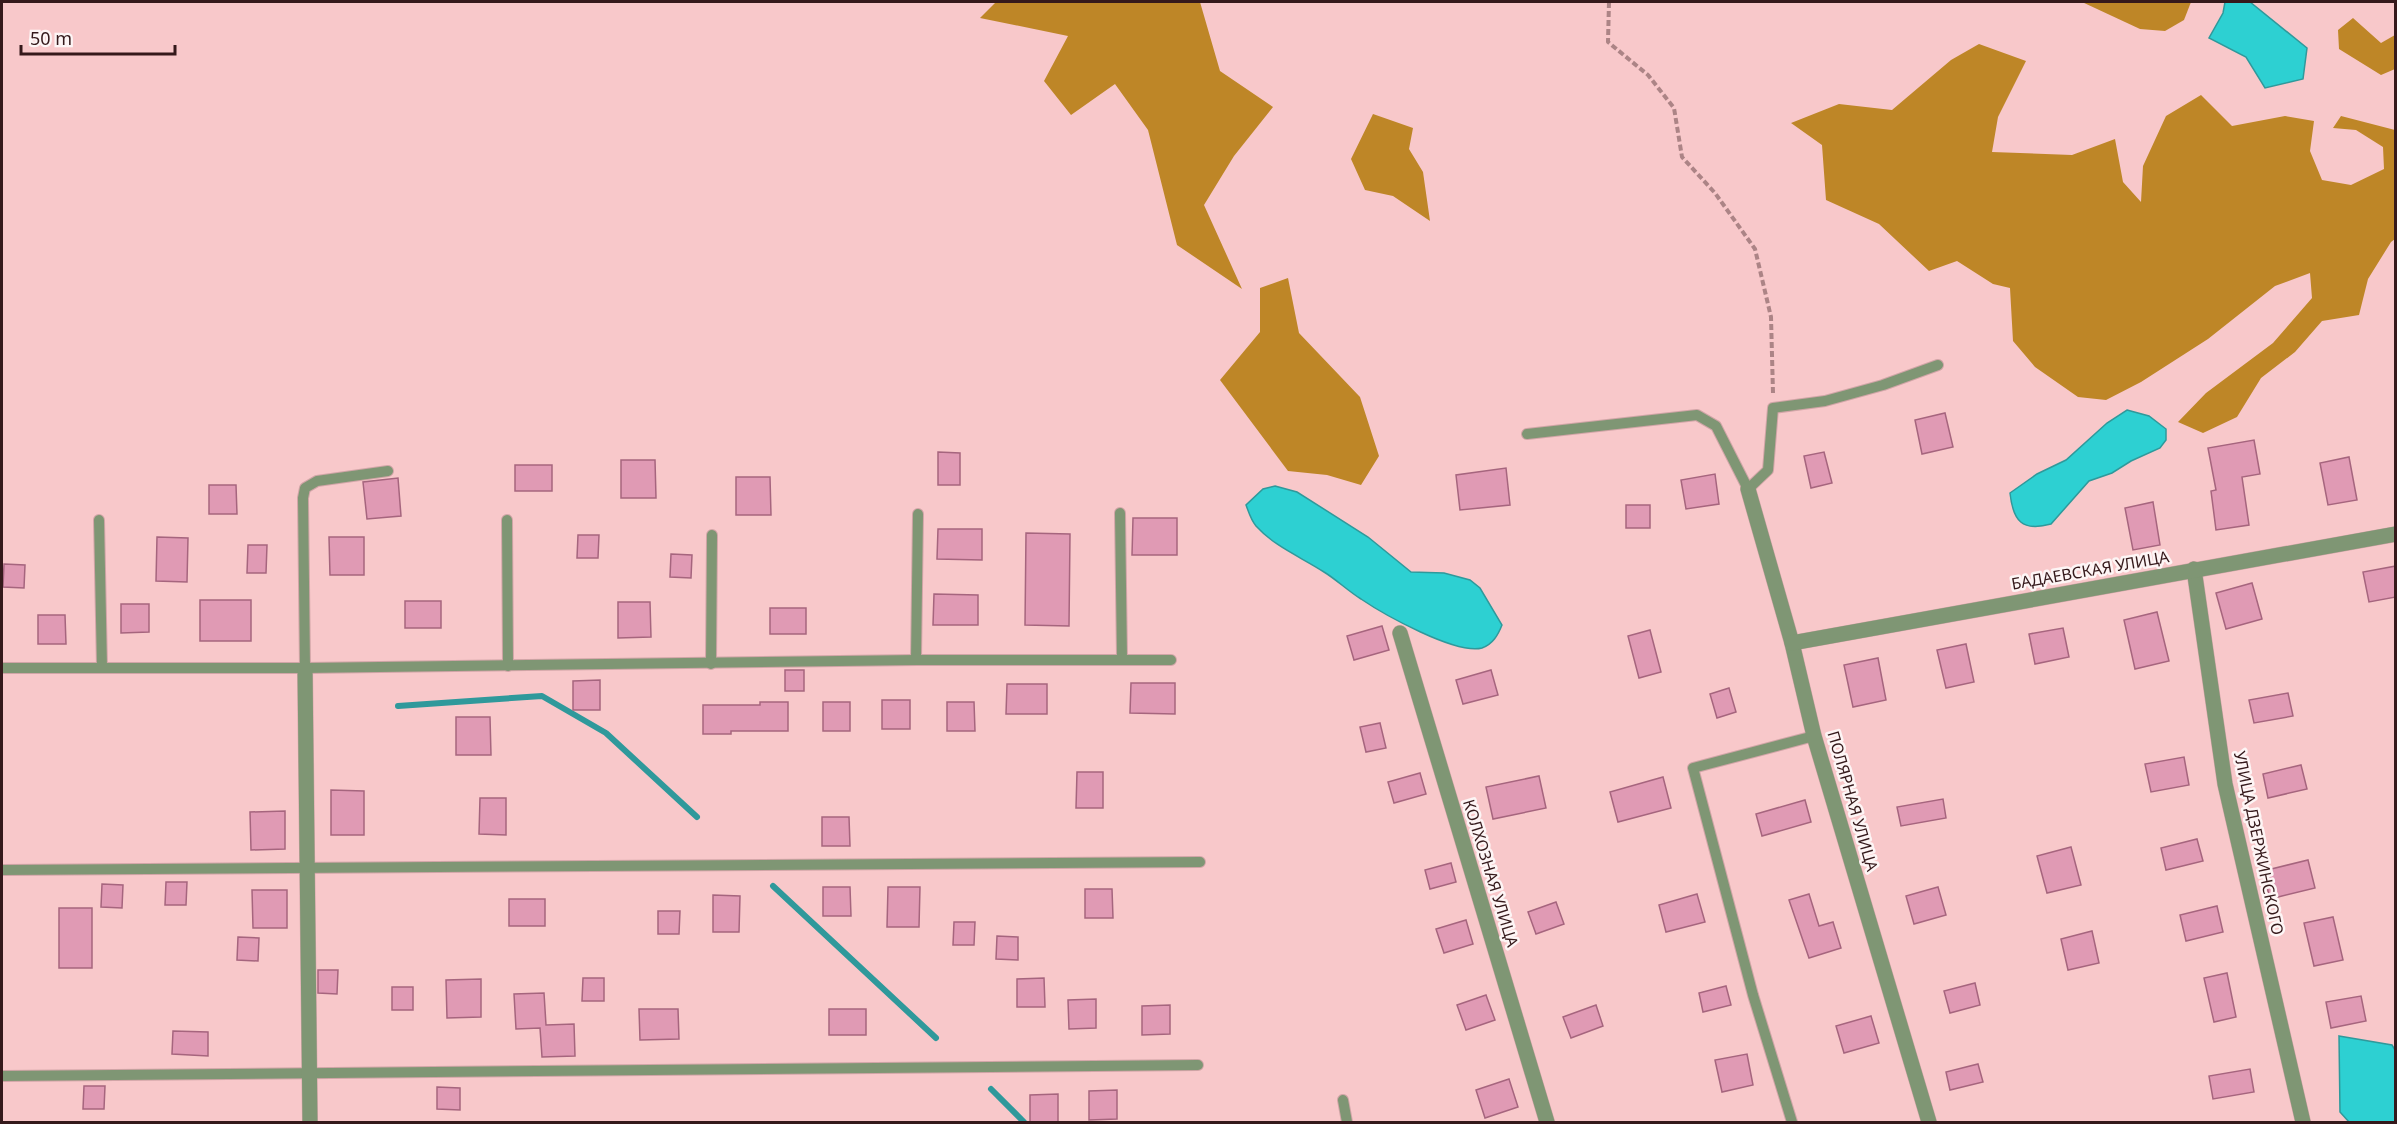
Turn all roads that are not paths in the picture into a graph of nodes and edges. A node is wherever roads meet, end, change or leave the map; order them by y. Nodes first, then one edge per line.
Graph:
1 (1938, 365) dead end
2 (1527, 434) dead end
3 (388, 471) dead end
4 (1748, 489) junction
5 (1120, 513) dead end
6 (918, 514) dead end
7 (99, 520) dead end
8 (507, 520) dead end
9 (2396, 534) edge
10 (712, 535) dead end
11 (2194, 569) junction
12 (1400, 633) dead end
13 (1792, 643) junction
14 (916, 660) junction
15 (1122, 660) junction
16 (1171, 660) dead end
17 (711, 664) junction
18 (508, 666) junction
19 (2, 668) edge
20 (102, 668) junction
21 (305, 668) junction
22 (1814, 736) junction
23 (1200, 862) dead end
24 (307, 867) junction
25 (2, 870) edge
26 (1198, 1065) dead end
27 (309, 1073) junction
28 (2, 1076) edge
29 (1343, 1100) dead end
30 (310, 1122) edge
31 (1347, 1122) edge
32 (1547, 1122) edge
33 (1792, 1122) edge
34 (1929, 1122) edge
35 (2302, 1122) edge

1 - 4 lane
2 - 4 lane
3 - 21 lane
4 - 13 street, ПОЛЯРНАЯ УЛИЦА
5 - 15 lane
6 - 14 lane
7 - 20 lane
8 - 18 lane
9 - 11 street, БАДАЕВСКАЯ УЛИЦА
10 - 17 lane
11 - 13 street, БАДАЕВСКАЯ УЛИЦА
11 - 35 street, УЛИЦА ДЗЕРЖИНСКОГО
12 - 32 street, КОЛХОЗНАЯ УЛИЦА
13 - 22 street, ПОЛЯРНАЯ УЛИЦА
14 - 15 lane
14 - 17 lane
15 - 16 lane
17 - 18 lane
18 - 21 lane
19 - 20 lane
20 - 21 lane
21 - 24 street
22 - 33 lane
22 - 34 street, ПОЛЯРНАЯ УЛИЦА
23 - 24 lane
24 - 25 lane
24 - 27 street
26 - 27 lane
27 - 28 lane
27 - 30 street
29 - 31 lane

